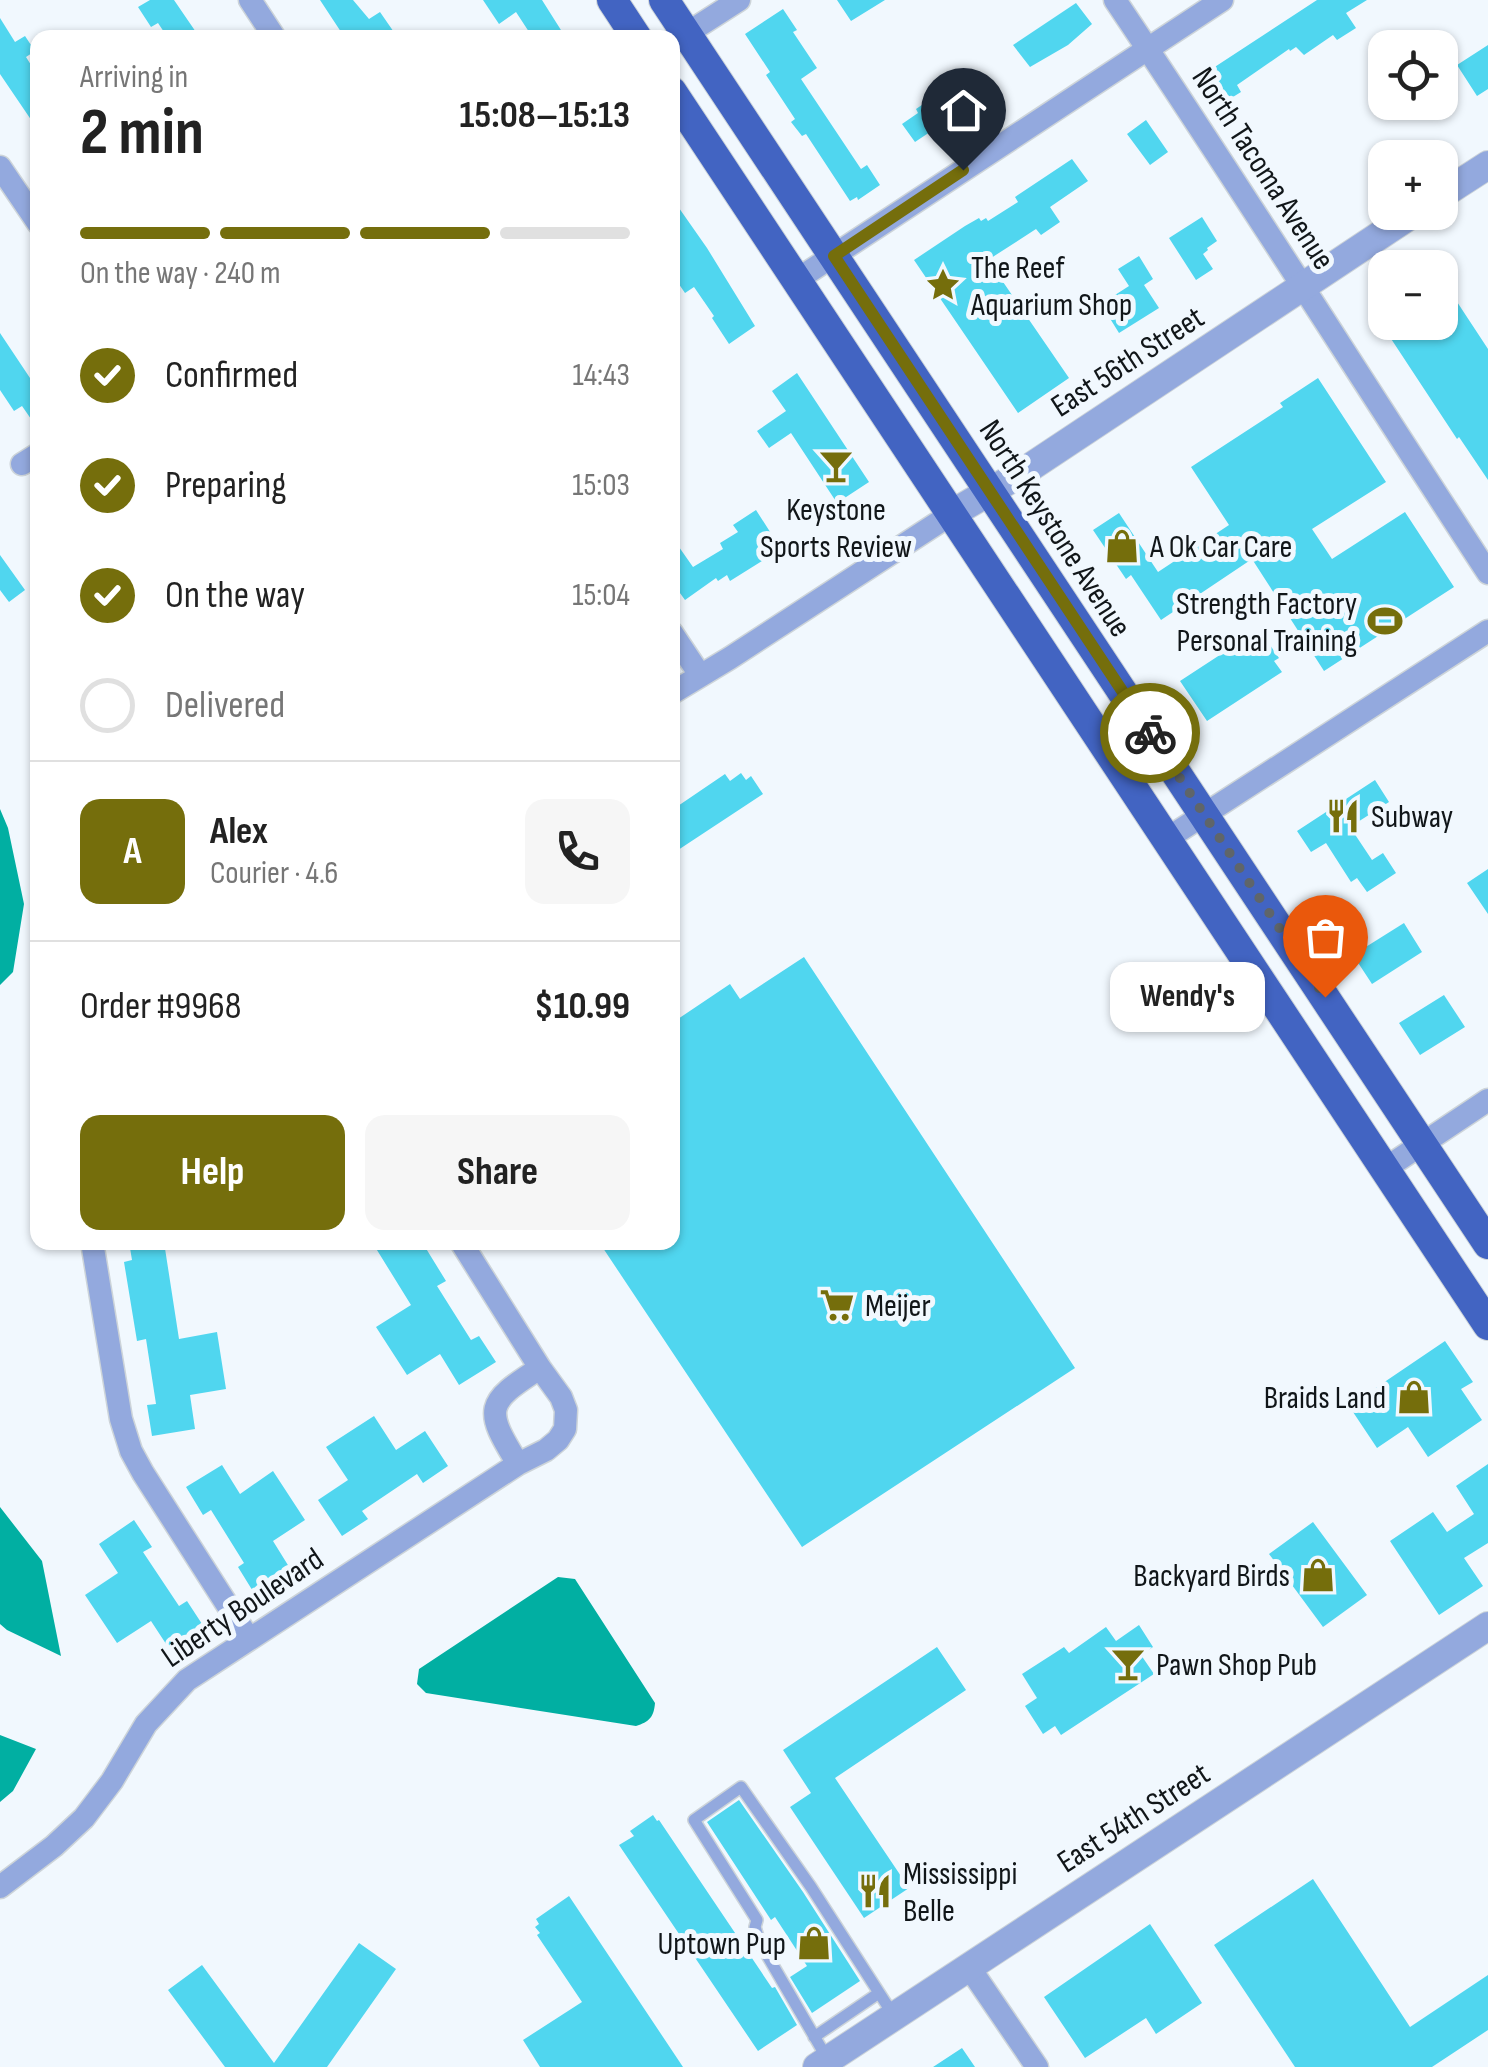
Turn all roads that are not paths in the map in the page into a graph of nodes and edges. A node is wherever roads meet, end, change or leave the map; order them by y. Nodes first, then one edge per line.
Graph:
1 (250, 0) edge
2 (612, 0) edge
3 (664, 0) edge
4 (739, 0) edge
5 (1115, 0) edge
6 (1222, 0) edge
7 (270, 30) edge
8 (632, 30) edge
9 (676, 30) edge
10 (680, 39) edge
11 (1148, 49) junction
12 (680, 104) edge
13 (1488, 164) edge
14 (0, 167) edge
15 (1458, 184) edge
16 (30, 212) edge
17 (1388, 230) edge
18 (834, 256) junction
19 (798, 280) junction
20 (1302, 287) junction
21 (990, 492) junction
22 (952, 512) junction
23 (1488, 572) edge
24 (1488, 631) edge
25 (680, 645) edge
26 (700, 674) junction
27 (680, 688) edge
28 (1204, 815) junction
29 (1168, 838) junction
30 (1488, 1100) edge
31 (1421, 1144) junction
32 (1386, 1168) junction
33 (1488, 1244) edge
34 (93, 1250) edge
35 (466, 1250) edge
36 (1488, 1325) edge
37 (540, 1368) junction
38 (518, 1464) junction
39 (1488, 1626) edge
40 (249, 1638) junction
41 (0, 1887) edge
42 (970, 1967) junction
43 (887, 2004) junction
44 (820, 2055) edge
45 (1037, 2067) edge

1 - 7 street
2 - 8 main road
3 - 9 main road, North Keystone Avenue
4 - 10 street
5 - 11 street, North Tacoma Avenue
6 - 11 street
10 - 18 main road, North Keystone Avenue
11 - 18 street
11 - 20 street, North Tacoma Avenue
12 - 19 main road
13 - 15 street
14 - 16 street
17 - 20 street, East 56th Street
18 - 19 street
18 - 21 main road, North Keystone Avenue
19 - 22 main road
20 - 21 street, East 56th Street
20 - 23 street, North Tacoma Avenue
21 - 22 street, East 56th Street
21 - 28 main road, North Keystone Avenue
22 - 26 street, East 56th Street
22 - 29 main road
24 - 28 street
25 - 26 street
26 - 27 street, East 56th Street
28 - 29 street
28 - 31 main road, North Keystone Avenue
29 - 32 main road
30 - 31 street
31 - 32 street
31 - 33 main road, North Keystone Avenue
32 - 36 main road
34 - 40 street
35 - 37 street, Liberty Boulevard
37 - 38 street
37 - 38 street, Liberty Boulevard
38 - 40 street, Liberty Boulevard
39 - 42 street, East 54th Street
40 - 41 street, Liberty Boulevard
42 - 43 street, East 54th Street
42 - 45 street
43 - 44 street, East 54th Street
43 - 44 lane

